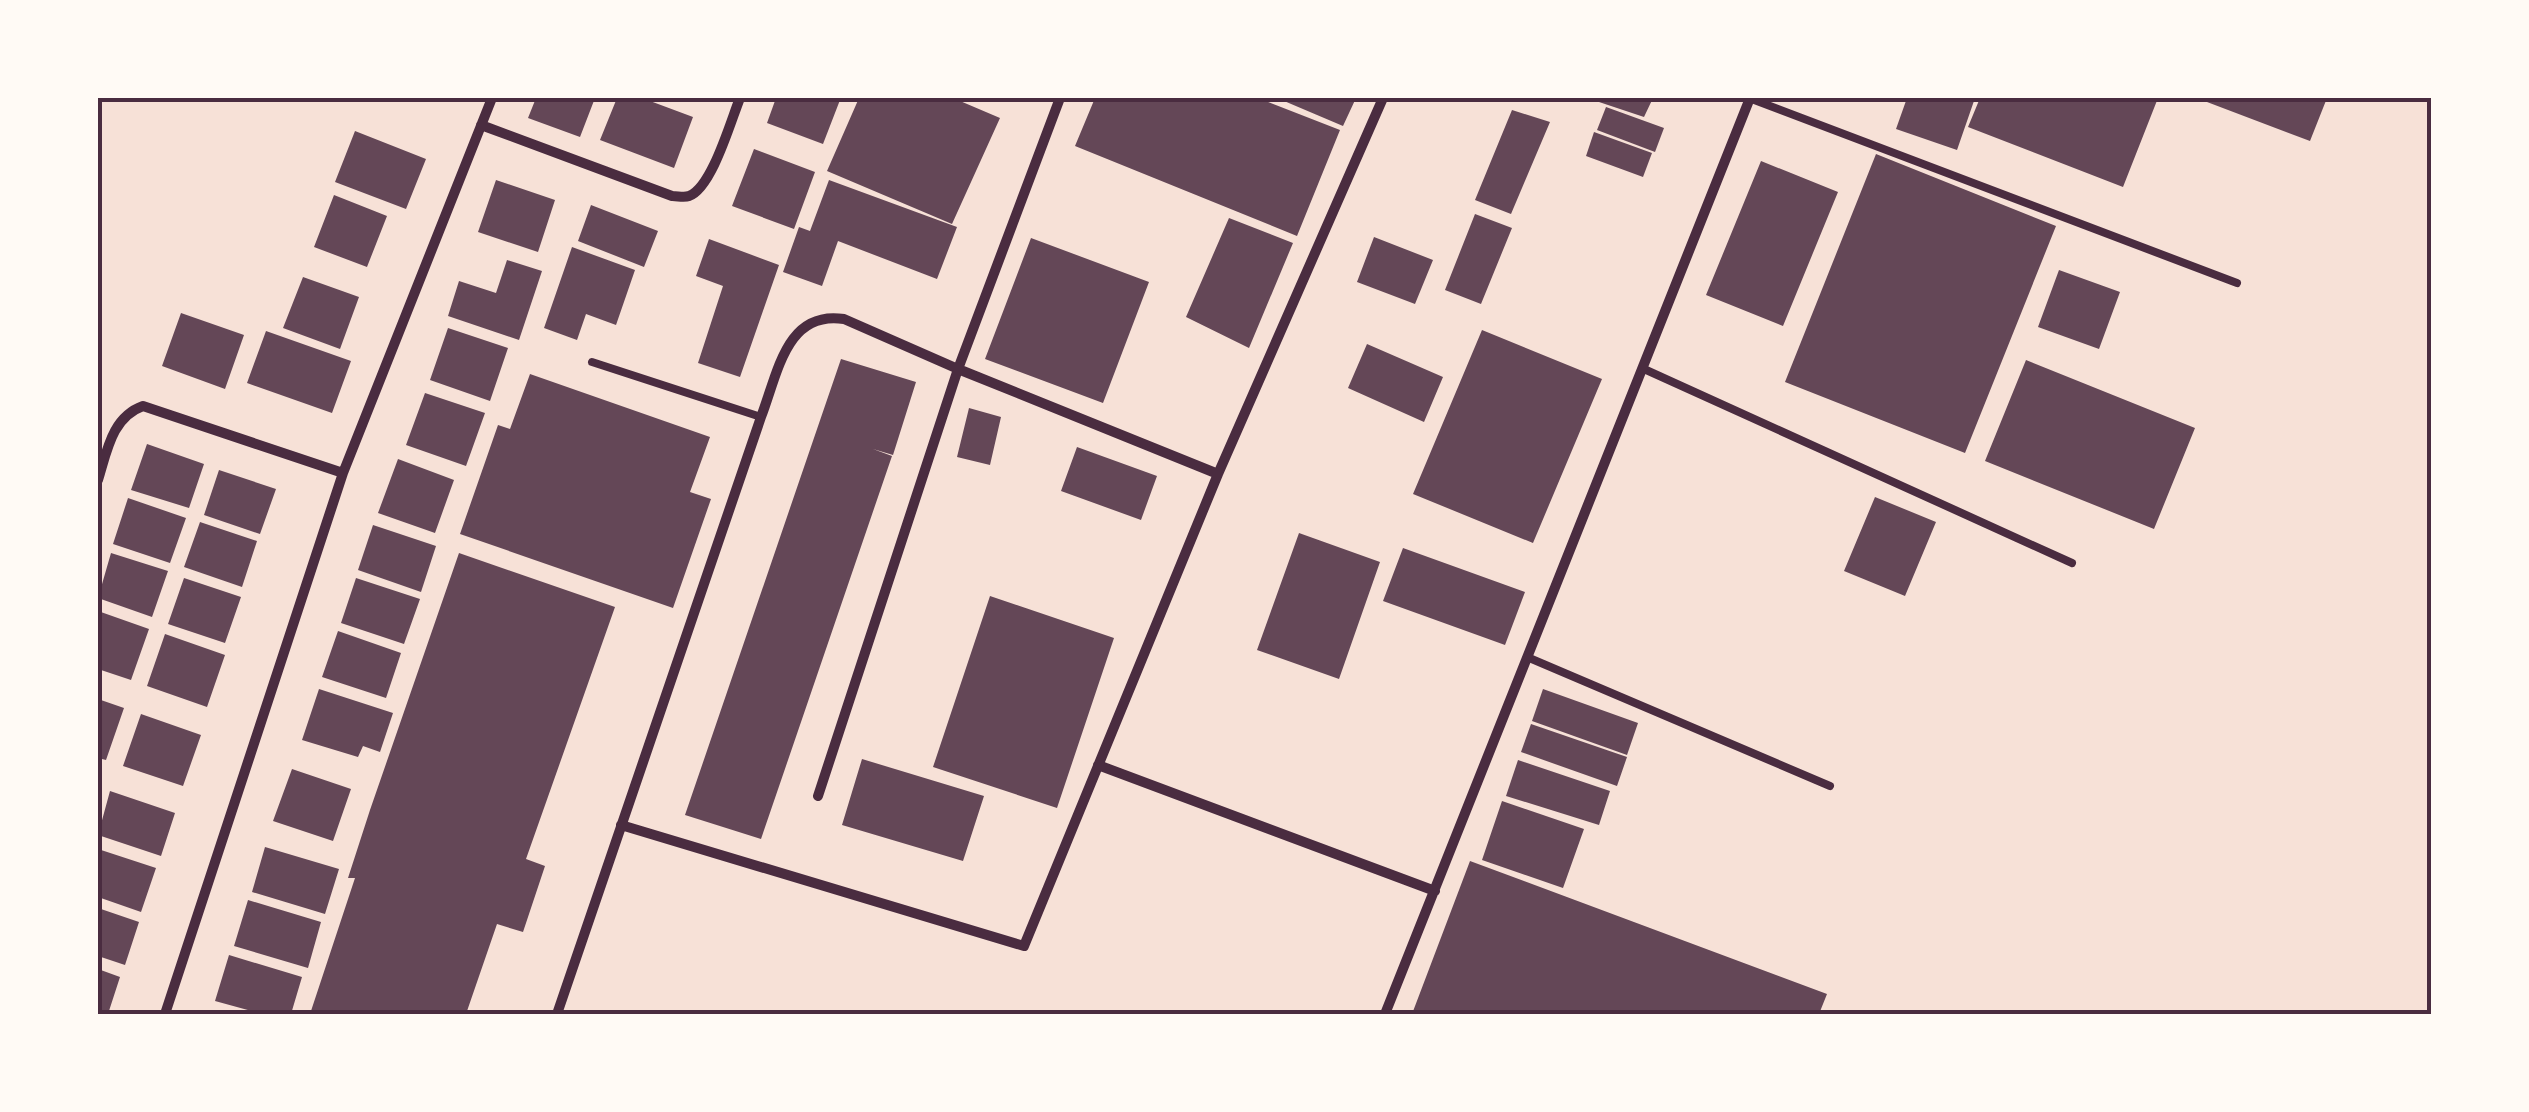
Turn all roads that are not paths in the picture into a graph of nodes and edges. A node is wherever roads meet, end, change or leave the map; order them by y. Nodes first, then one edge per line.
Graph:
1 (492, 98) edge
2 (740, 98) edge
3 (1060, 98) edge
4 (1383, 98) edge
5 (1750, 98) edge
6 (481, 125) junction
7 (2238, 283) dead end
8 (592, 362) dead end
9 (958, 369) junction
10 (1644, 369) junction
11 (760, 416) junction
12 (343, 473) junction
13 (1218, 474) junction
14 (98, 480) edge
15 (2072, 563) dead end
16 (1527, 657) junction
17 (1098, 765) junction
18 (1830, 786) dead end
19 (818, 796) dead end
20 (621, 826) junction
21 (1435, 891) junction
22 (166, 1014) edge
23 (557, 1014) edge
24 (1385, 1014) edge

1 - 6 street
2 - 6 street
3 - 9 street
4 - 13 street
5 - 7 lane
5 - 10 street
6 - 12 street
8 - 11 lane
9 - 11 street
9 - 13 street
9 - 19 street
10 - 15 lane
10 - 16 street
11 - 20 street
12 - 14 street
12 - 22 street
13 - 17 street
16 - 18 lane
16 - 21 street
17 - 20 street
17 - 21 street
20 - 23 street
21 - 24 street

